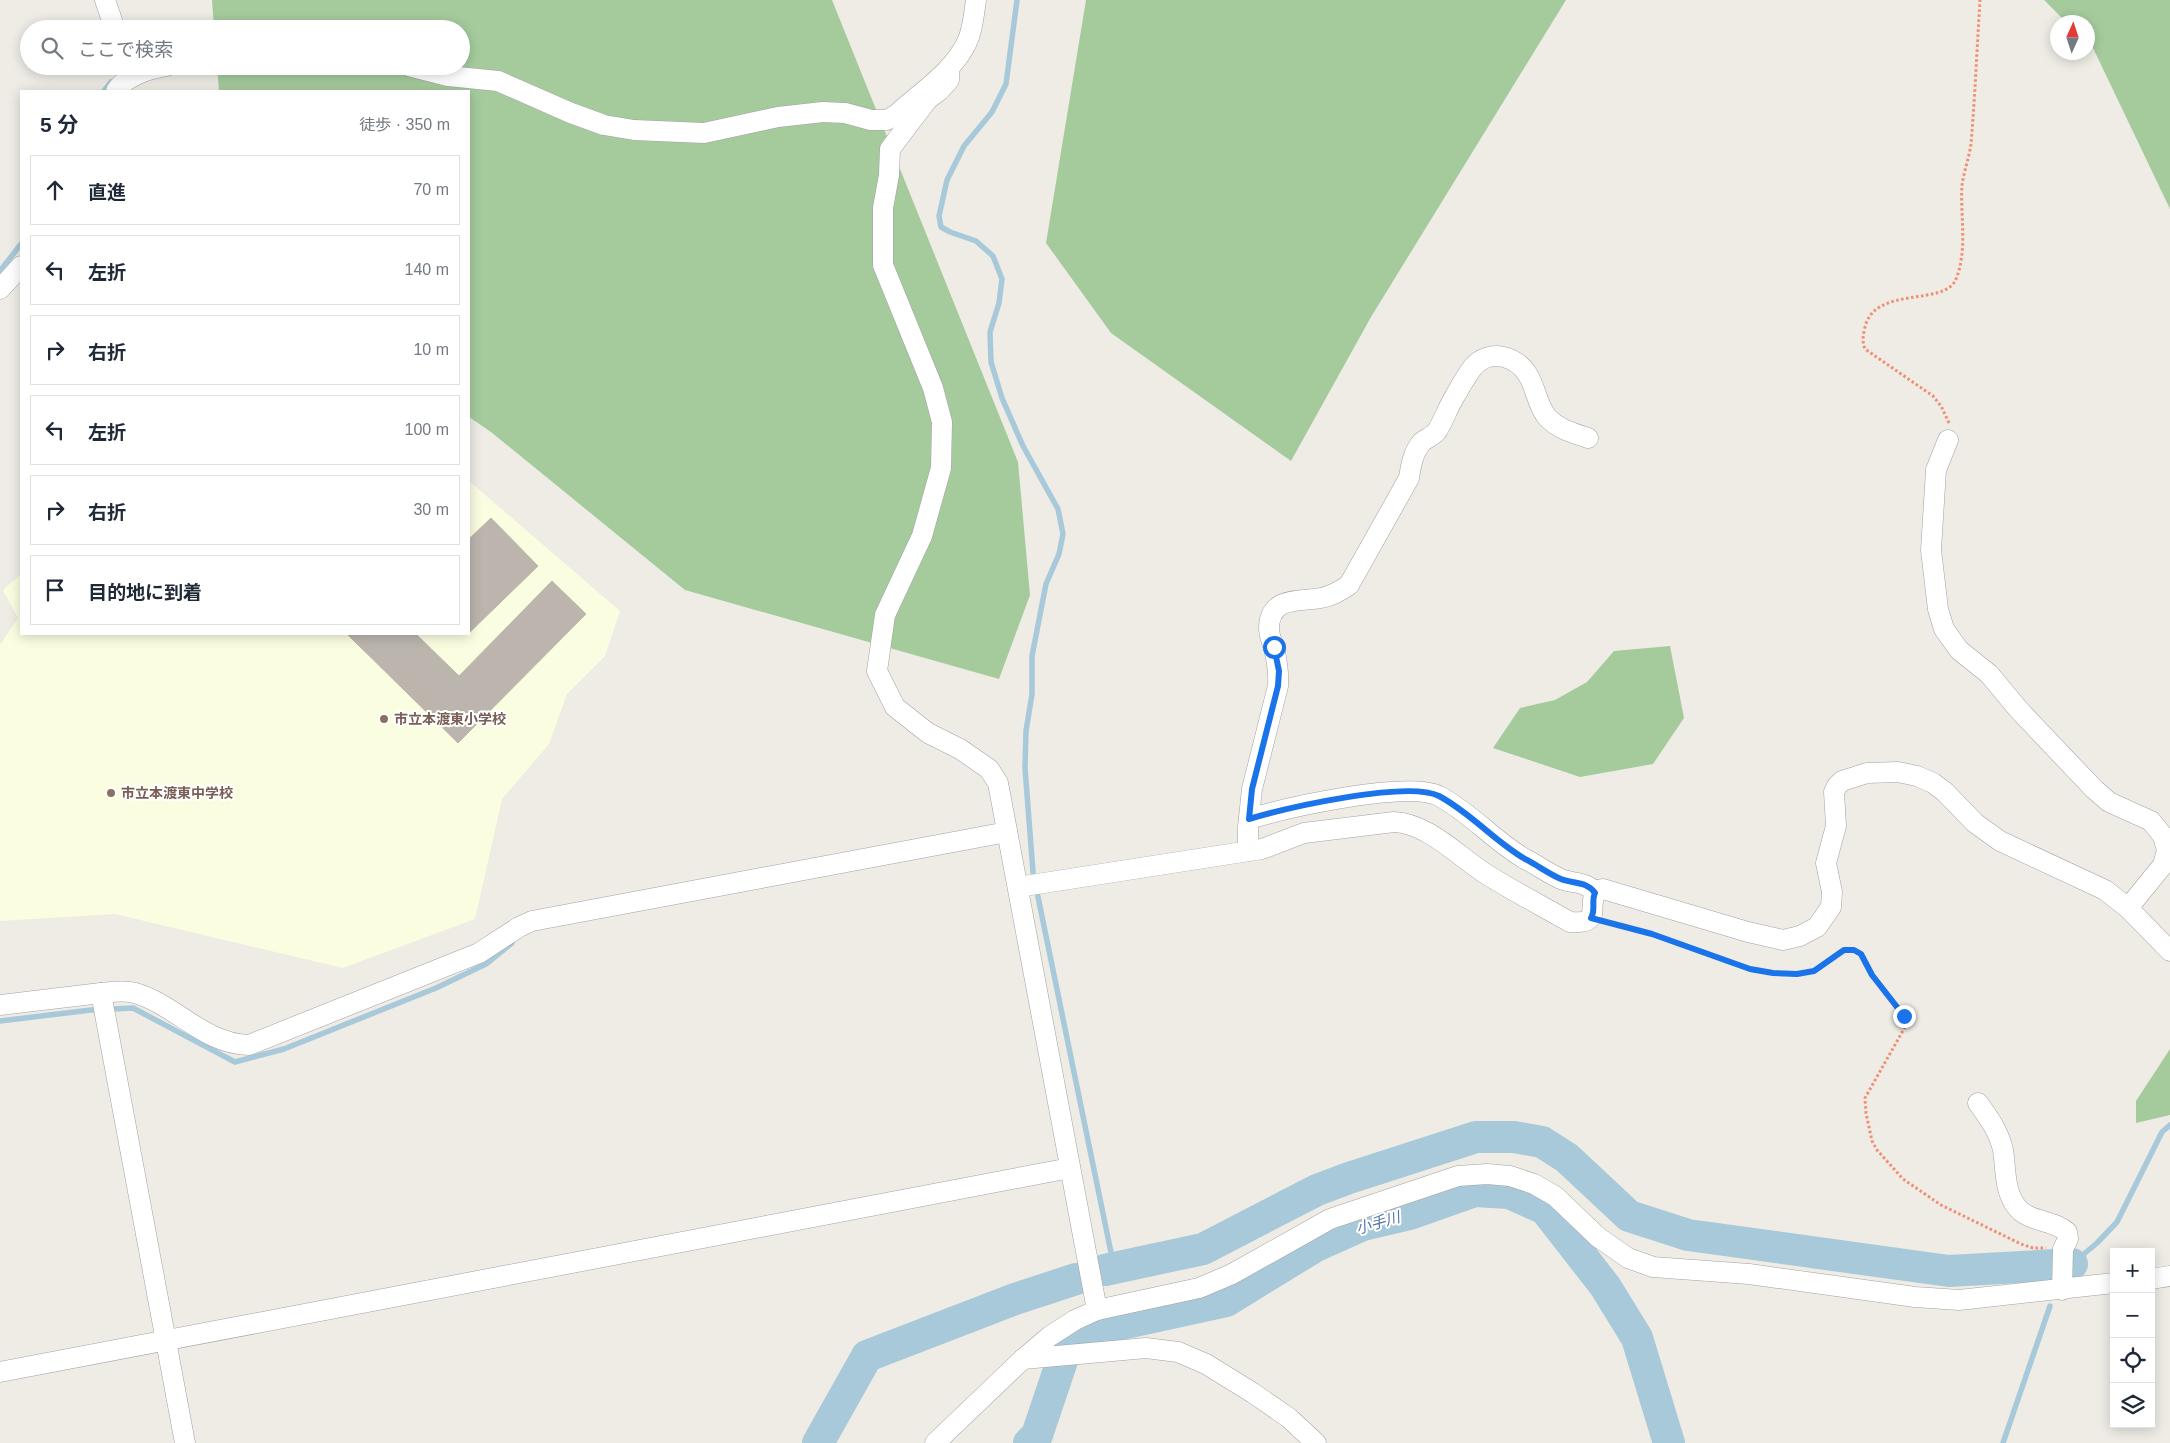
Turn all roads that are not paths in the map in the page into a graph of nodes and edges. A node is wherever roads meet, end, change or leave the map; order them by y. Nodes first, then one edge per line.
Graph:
1 (105, 0) edge
2 (976, 0) edge
3 (112, 20) edge
4 (949, 68) junction
5 (133, 75) edge
6 (444, 75) edge
7 (118, 80) edge
8 (20, 267) edge
9 (0, 289) edge
10 (1588, 438) dead end
11 (1948, 440) road end
12 (1249, 819) junction
13 (1007, 832) junction
14 (1248, 850) junction
15 (1018, 887) junction
16 (1595, 893) junction
17 (2128, 908) junction
18 (2170, 951) edge
19 (102, 1003) junction
20 (0, 1005) edge
21 (1978, 1103) dead end
22 (1070, 1168) junction
23 (2170, 1276) edge
24 (2155, 1278) edge
25 (2110, 1283) edge
26 (2062, 1284) junction
27 (1097, 1310) junction
28 (166, 1341) junction
29 (1023, 1359) junction
30 (0, 1372) edge
31 (185, 1443) edge
32 (935, 1443) edge
33 (1316, 1443) edge

1 - 3 street
2 - 4 street
4 - 6 street
4 - 13 street
5 - 7 street
8 - 9 street
10 - 12 street
11 - 17 street
12 - 14 street
12 - 16 street
13 - 15 street
13 - 19 street
14 - 15 street
14 - 16 street
15 - 22 street
16 - 17 street
17 - 18 street
19 - 20 street
19 - 28 street
21 - 26 street
22 - 27 street
22 - 28 street
23 - 24 street
25 - 26 street
26 - 27 street
27 - 29 street
28 - 30 street
28 - 31 street
29 - 32 street
29 - 33 street

